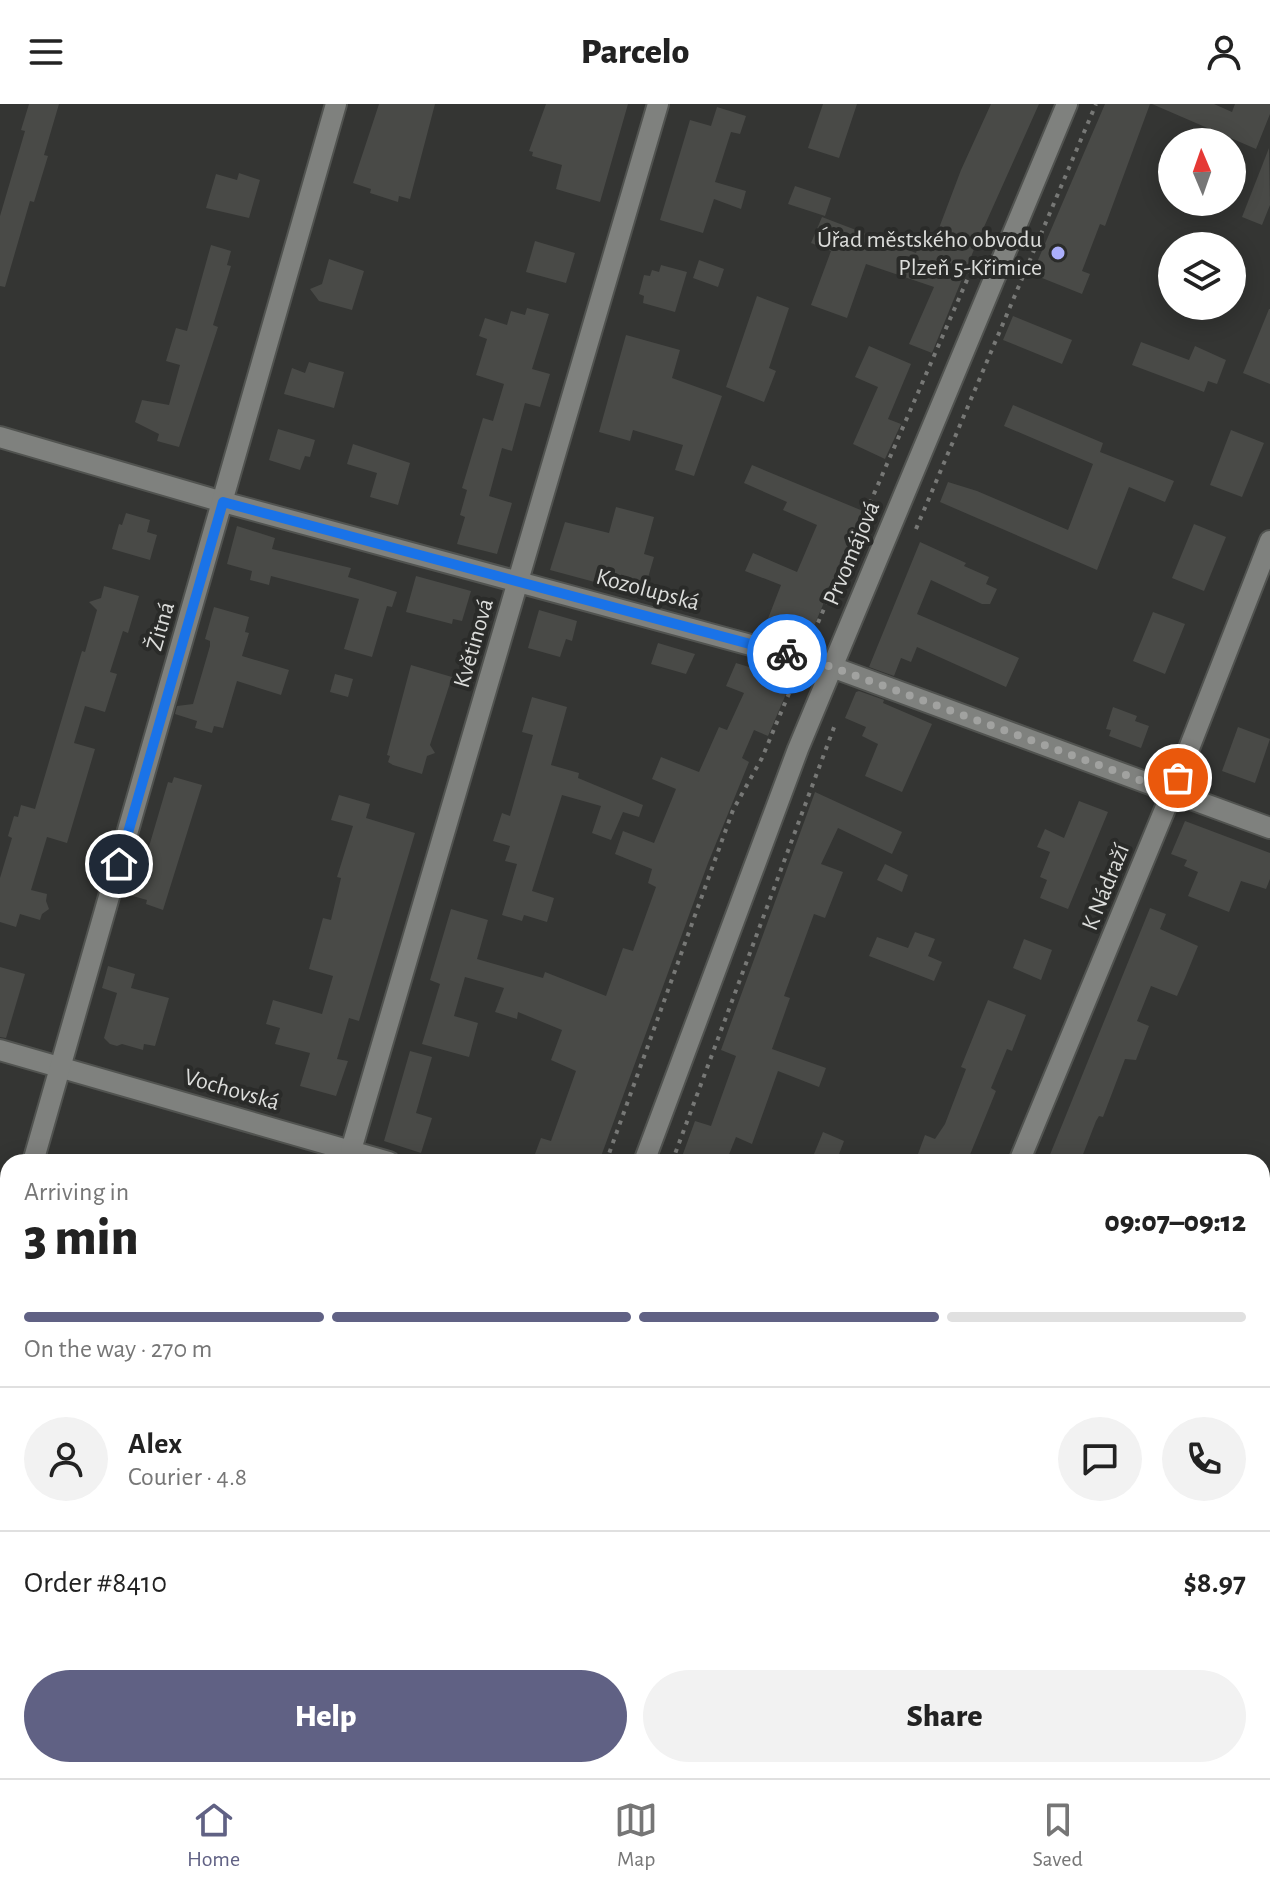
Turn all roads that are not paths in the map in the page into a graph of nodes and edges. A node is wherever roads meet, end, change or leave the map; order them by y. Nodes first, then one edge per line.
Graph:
1 (336, 104) edge
2 (658, 104) edge
3 (1067, 104) edge
4 (0, 437) edge
5 (223, 502) junction
6 (1270, 541) edge
7 (518, 580) junction
8 (832, 667) junction
9 (1172, 792) junction
10 (1270, 828) edge
11 (0, 1050) edge
12 (61, 1068) junction
13 (351, 1150) junction
14 (35, 1154) edge
15 (364, 1154) edge
16 (647, 1154) edge
17 (1022, 1154) edge

1 - 5 street, Žitná
2 - 7 street, Květinová
3 - 8 street, Prvomájová
4 - 5 street, Kozolupská
5 - 7 street, Kozolupská
5 - 12 street, Žitná
6 - 9 street, K Nádraží
7 - 8 street, Kozolupská
7 - 13 street, Květinová
8 - 9 street, Kozolupská
8 - 16 street, Prvomájová
9 - 10 street, Kozolupská
9 - 17 street, K Nádraží
11 - 12 street, Vochovská
12 - 13 street, Vochovská
12 - 14 street, Žitná
13 - 15 street, Vochovská

